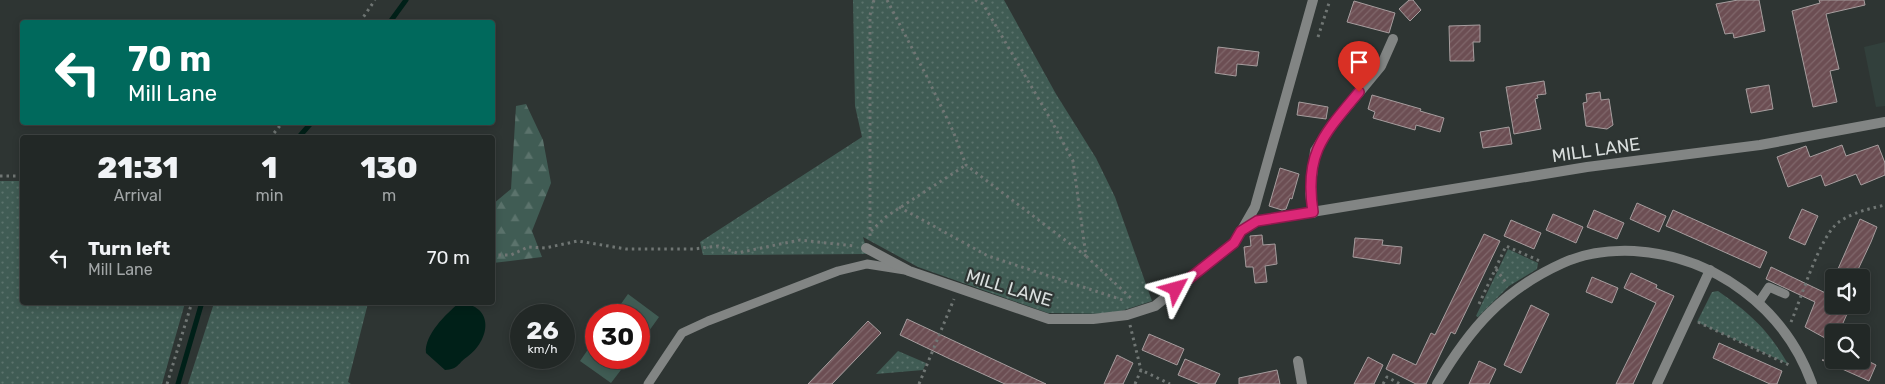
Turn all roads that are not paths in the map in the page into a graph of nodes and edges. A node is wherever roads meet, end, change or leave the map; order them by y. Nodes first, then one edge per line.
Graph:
1 (1314, 0) edge
2 (1393, 39) dead end
3 (1885, 122) edge
4 (1313, 212) junction
5 (1241, 231) junction
6 (866, 248) road end
7 (1710, 270) junction
8 (909, 271) junction
9 (1785, 294) dead end
10 (1759, 302) junction
11 (1298, 361) dead end
12 (648, 384) edge
13 (1302, 384) edge
14 (1437, 384) edge
15 (1657, 384) edge
16 (1812, 384) edge

1 - 5 street, MILL LANE
2 - 4 street
3 - 4 street, MILL LANE
4 - 5 street, MILL LANE
5 - 8 street, MILL LANE
6 - 8 street, MILL LANE
7 - 10 street
7 - 14 street
7 - 15 street
8 - 12 lane
9 - 10 lane
10 - 16 street
11 - 13 street

